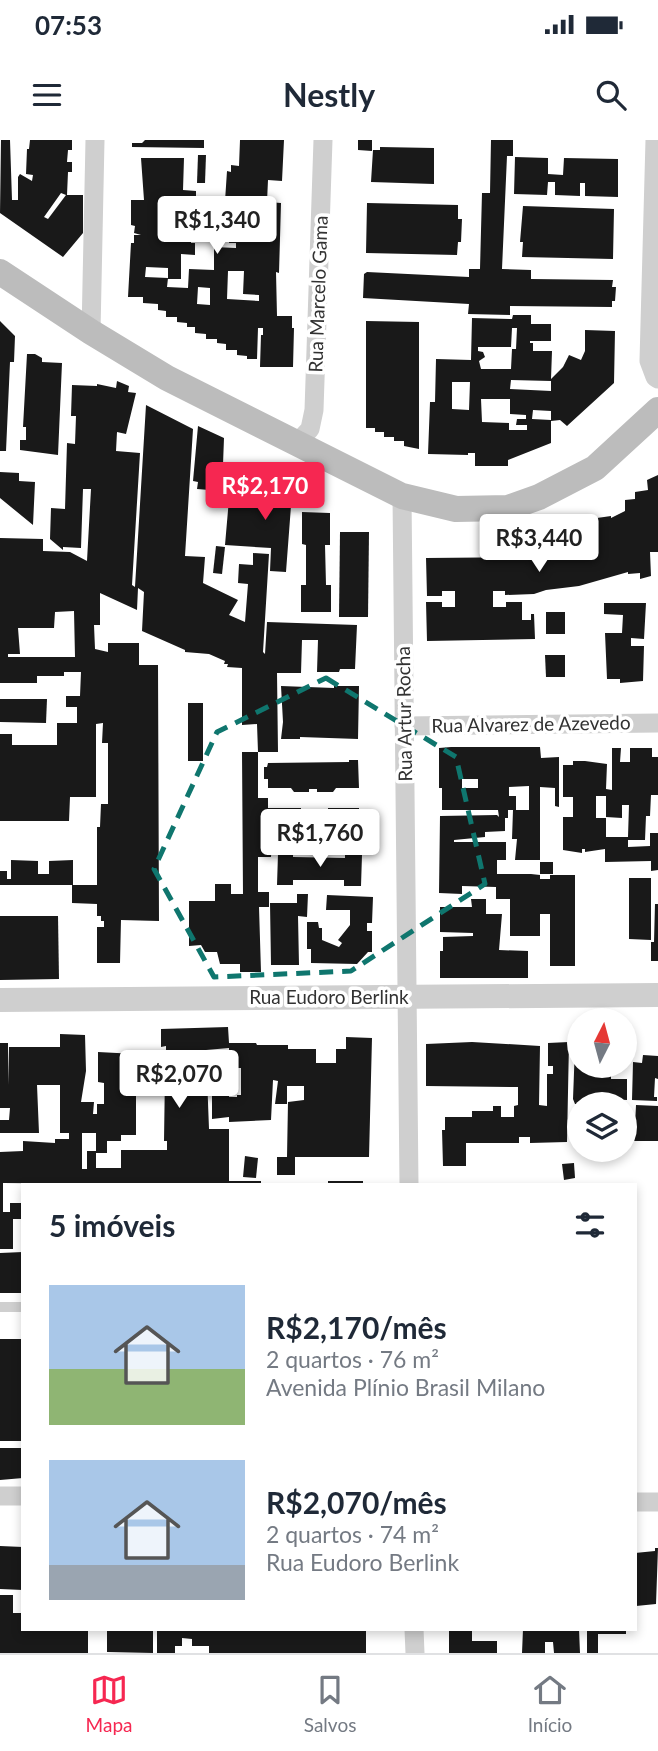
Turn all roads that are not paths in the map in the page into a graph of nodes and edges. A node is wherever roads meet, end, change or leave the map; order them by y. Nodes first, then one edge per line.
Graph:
1 (95, 140) edge
2 (323, 140) edge
3 (654, 140) edge
4 (0, 272) edge
5 (91, 332) junction
6 (658, 379) edge
7 (658, 410) edge
8 (297, 443) junction
9 (402, 496) junction
10 (658, 723) edge
11 (404, 726) junction
12 (658, 995) edge
13 (407, 997) junction
14 (0, 1000) edge
15 (409, 1183) edge
16 (0, 1307) edge
17 (21, 1307) edge
18 (0, 1496) edge
19 (21, 1496) edge
20 (637, 1502) edge
21 (658, 1502) edge
22 (414, 1631) edge
23 (415, 1653) edge

1 - 5 street
2 - 8 street, Rua Marcelo Gama
3 - 6 street
4 - 5 main road
5 - 8 main road
7 - 9 main road
8 - 9 main road
9 - 11 street, Rua Artur Rocha
10 - 11 street, Rua Alvarez de Azevedo
11 - 13 street, Rua Artur Rocha
12 - 13 street, Rua Eudoro Berlink
13 - 14 street, Rua Eudoro Berlink
13 - 15 street, Rua Artur Rocha
16 - 17 lane
18 - 19 street
20 - 21 street
22 - 23 street

